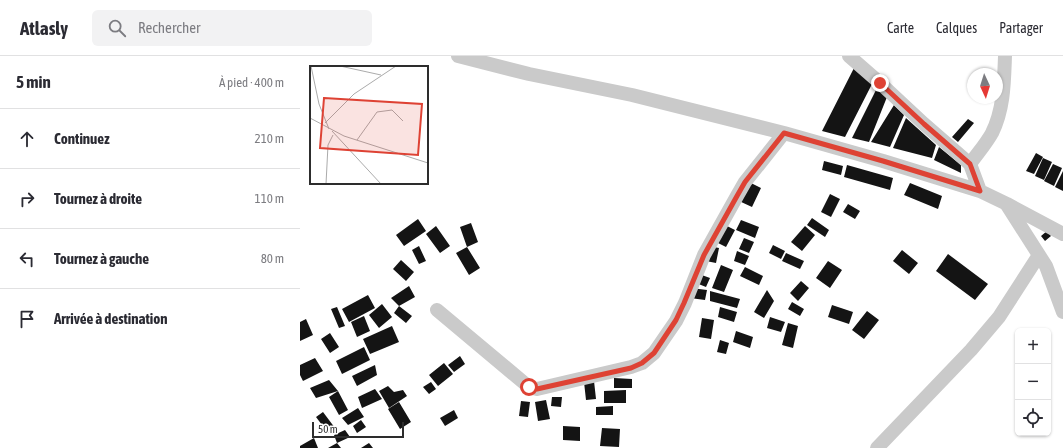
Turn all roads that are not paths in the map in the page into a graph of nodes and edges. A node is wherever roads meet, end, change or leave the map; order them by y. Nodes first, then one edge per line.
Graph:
1 (458, 56) edge
2 (849, 56) edge
3 (1005, 56) edge
4 (784, 133) junction
5 (970, 164) junction
6 (980, 191) junction
7 (1007, 204) junction
8 (1063, 234) edge
9 (1039, 255) junction
10 (437, 310) dead end
11 (1063, 312) edge
12 (877, 448) edge

1 - 4 street
2 - 5 street
3 - 5 street
4 - 6 street
4 - 10 street
5 - 6 street
6 - 7 street
7 - 8 street
7 - 9 street
9 - 11 street
9 - 12 street

